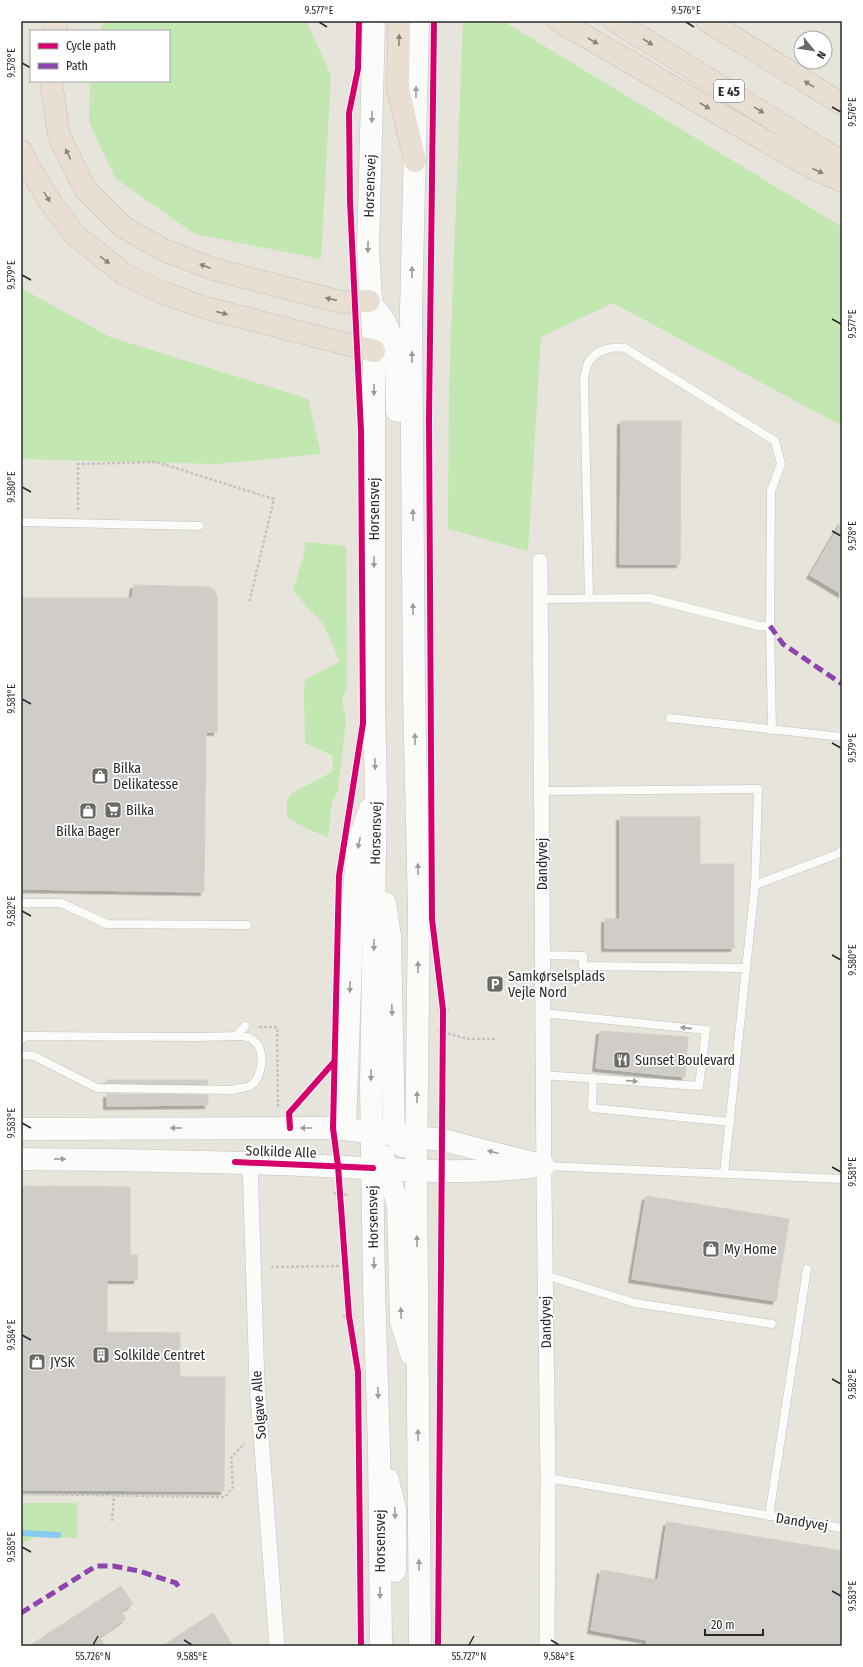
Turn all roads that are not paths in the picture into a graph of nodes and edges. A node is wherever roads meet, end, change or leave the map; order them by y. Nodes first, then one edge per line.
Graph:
1 (374, 21) edge
2 (559, 21) edge
3 (615, 21) edge
4 (708, 21) edge
5 (411, 24) edge
6 (51, 82) edge
7 (842, 104) edge
8 (21, 151) edge
9 (415, 161) joint
10 (842, 162) edge
11 (842, 181) edge
12 (369, 301) junction
13 (411, 311) junction
14 (392, 337) junction
15 (374, 351) junction
16 (21, 522) edge
17 (198, 526) dead end
18 (540, 561) dead end
19 (413, 568) junction
20 (588, 598) junction
21 (540, 599) junction
22 (770, 626) junction
23 (670, 718) dead end
24 (772, 730) junction
25 (842, 737) edge
26 (542, 791) junction
27 (376, 794) junction
28 (375, 846) junction
29 (842, 850) edge
30 (755, 886) junction
31 (21, 903) edge
32 (247, 925) dead end
33 (543, 955) junction
34 (746, 968) junction
35 (543, 1013) junction
36 (245, 1026) dead end
37 (236, 1036) junction
38 (21, 1040) edge
39 (21, 1055) edge
40 (544, 1075) junction
41 (593, 1078) junction
42 (730, 1122) junction
43 (21, 1129) edge
44 (345, 1129) junction
45 (372, 1131) junction
46 (394, 1134) junction
47 (417, 1136) junction
48 (21, 1159) edge
49 (250, 1163) junction
50 (544, 1166) junction
51 (380, 1168) junction
52 (416, 1169) junction
53 (724, 1174) junction
54 (842, 1179) edge
55 (807, 1269) dead end
56 (545, 1275) junction
57 (772, 1324) dead end
58 (418, 1378) junction
59 (379, 1448) junction
60 (548, 1478) junction
61 (769, 1516) junction
62 (842, 1528) edge
63 (277, 1646) edge
64 (380, 1646) edge
65 (396, 1646) edge
66 (420, 1646) edge
67 (547, 1646) edge

1 -> 12 main road, Horsensvej
2 -> 11 highway
3 -> 10 highway, E 45
7 -> 4 highway
9 -> 5 highway
12 -> 6 highway
8 -> 15 highway
13 -> 9 main road
12 - 14 main road
12 - 15 main road, Horsensvej
13 - 14 main road
19 -> 13 main road
14 - 15 main road
14 - 19 main road
15 -> 27 main road, Horsensvej
16 - 17 lane
18 - 21 street, Dandyvej
47 -> 19 main road
20 - 21 lane
20 - 22 lane
20 - 22 lane
21 - 26 street, Dandyvej
22 - 24 lane
23 - 24 lane
24 - 25 lane
26 - 30 lane
26 - 33 street, Dandyvej
27 - 28 main road, Horsensvej
27 -> 44 main road
28 -> 45 main road, Horsensvej
28 -> 46 main road
29 - 30 lane
30 - 34 lane
31 - 32 lane
33 - 34 lane
33 - 35 street, Dandyvej
34 - 42 lane
35 - 40 street, Dandyvej
41 -> 35 lane
36 - 37 lane
37 - 38 lane
37 - 39 lane
40 - 41 lane
40 - 50 street, Dandyvej
41 - 42 lane
42 - 53 lane
44 -> 43 main road, Solkilde Alle
44 - 45 main road, Solkilde Alle
45 - 46 main road, Solkilde Alle
45 - 51 main road, Horsensvej
46 - 47 main road, Solkilde Alle
46 - 52 main road
50 -> 47 main road
47 - 52 main road
48 -> 49 main road, Solkilde Alle
49 - 51 main road, Solkilde Alle
49 - 63 street, Solgave Alle
50 - 52 main road
50 - 53 lane
50 - 56 street, Dandyvej
51 - 52 main road, Solkilde Alle
58 -> 51 main road
51 -> 59 main road, Horsensvej
58 -> 52 main road
53 - 54 lane
55 - 61 lane
56 - 57 lane
56 - 60 street, Dandyvej
66 -> 58 main road
59 -> 64 main road, Horsensvej
59 -> 65 main road
60 - 61 lane, Dandyvej
60 - 67 street, Dandyvej
61 - 62 lane, Dandyvej

